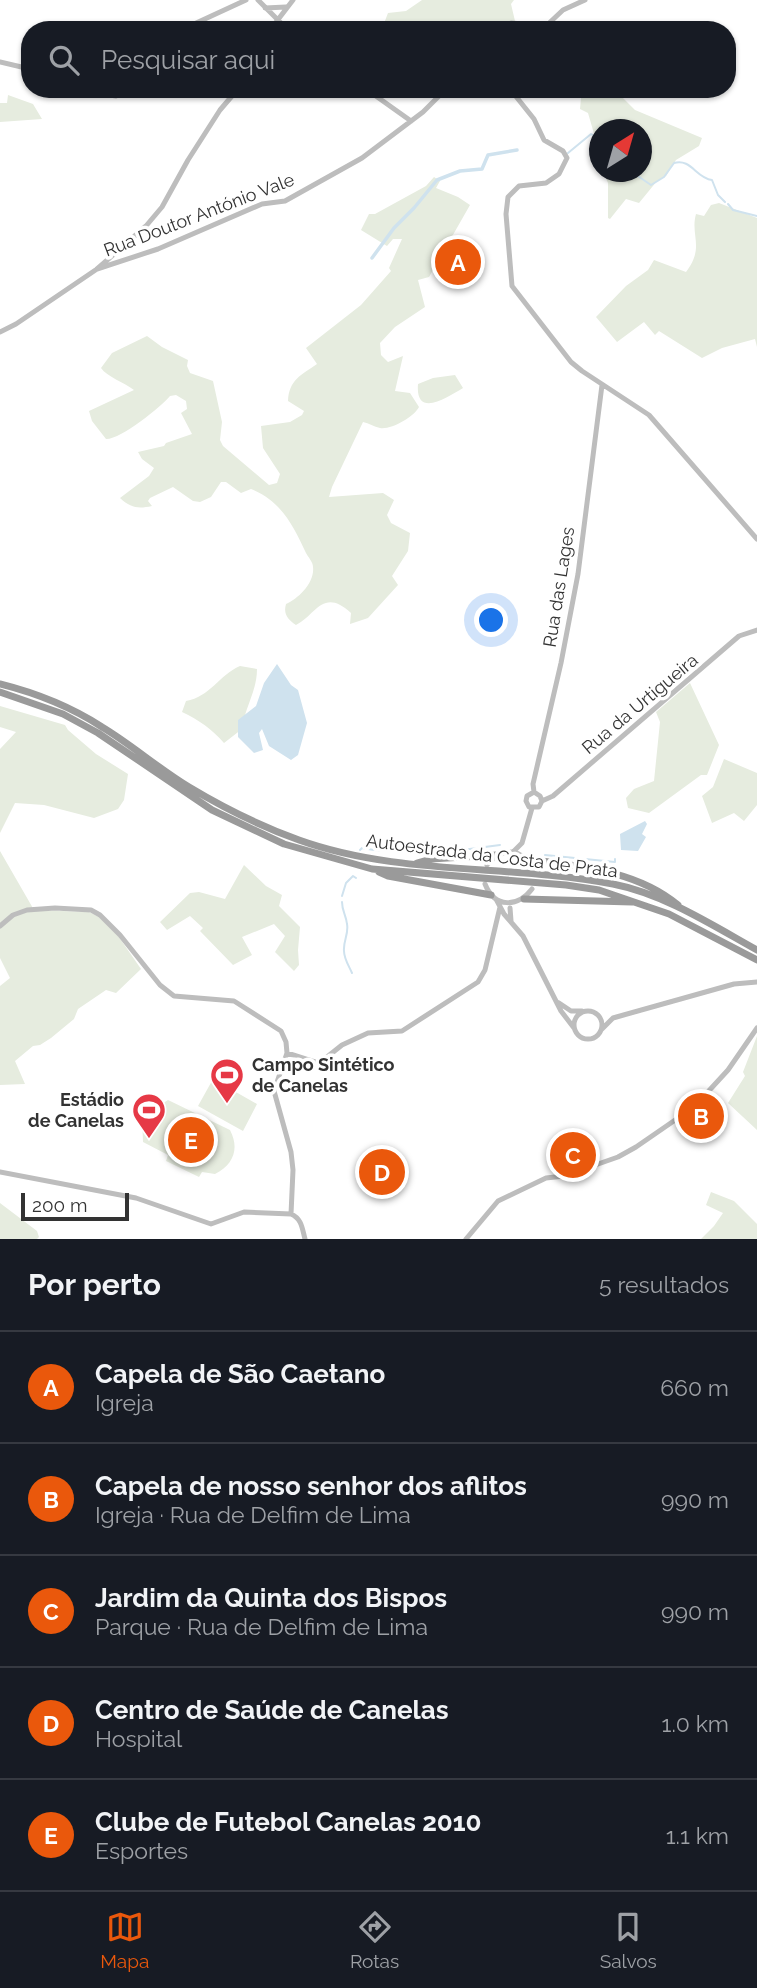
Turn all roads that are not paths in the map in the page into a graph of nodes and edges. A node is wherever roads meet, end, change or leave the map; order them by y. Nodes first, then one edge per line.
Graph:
1 (246, 0) edge
2 (258, 0) edge
3 (293, 0) edge
4 (585, 0) edge
5 (574, 2) edge
6 (287, 7) junction
7 (265, 8) junction
8 (277, 19) joint
9 (200, 21) edge
10 (551, 21) edge
11 (0, 62) edge
12 (21, 67) edge
13 (230, 98) edge
14 (379, 98) edge
15 (438, 98) edge
16 (517, 98) edge
17 (411, 121) junction
18 (97, 269) junction
19 (0, 332) edge
20 (602, 384) junction
21 (757, 539) edge
22 (757, 630) edge
23 (0, 684) edge
24 (0, 692) edge
25 (534, 792) junction
26 (542, 801) junction
27 (532, 808) junction
28 (522, 843) junction
29 (513, 852) junction
30 (496, 855) junction
31 (526, 858) junction
32 (415, 863) junction
33 (487, 865) dead end
34 (372, 869) junction
35 (533, 869) dead end
36 (485, 884) dead end
37 (532, 889) dead end
38 (493, 897) junction
39 (524, 899) junction
40 (638, 902) junction
41 (515, 903) junction
42 (500, 908) junction
43 (510, 908) junction
44 (684, 909) junction
45 (504, 914) junction
46 (511, 921) junction
47 (495, 922) junction
48 (0, 926) edge
49 (757, 950) edge
50 (757, 960) edge
51 (757, 982) edge
52 (555, 998) junction
53 (585, 1011) junction
54 (599, 1016) junction
55 (613, 1018) junction
56 (574, 1028) junction
57 (757, 1028) edge
58 (601, 1030) junction
59 (287, 1053) junction
60 (0, 1172) edge
61 (291, 1214) junction
62 (305, 1239) edge
63 (466, 1239) edge

1 - 9 main road
2 - 7 main road
3 - 6 main road
4 - 5 main road
5 - 10 main road
6 - 7 main road
6 - 8 main road
7 - 8 main road
11 - 12 main road
13 - 18 main road
14 - 17 main road
15 - 17 main road, Rua Doutor António Vale
16 - 20 main road
17 - 18 main road, Rua Doutor António Vale
18 - 19 main road
20 - 21 main road
20 - 25 main road, Rua das Lages
22 - 26 main road, Rua da Urtigueira
23 - 32 highway, Autoestrada da Costa de Prata
24 - 34 highway, Autoestrada da Costa de Prata
25 - 26 main road
25 - 27 main road, Rua das Lages
26 - 27 main road
27 - 28 main road, Rua das Lages
28 - 29 main road, Rua das Lages
28 - 31 main road, Rua das Lages
29 - 30 main road
29 - 31 main road
30 - 32 highway
30 - 33 main road
31 - 35 main road, Rua das Lages
31 - 44 highway
32 - 44 highway, Autoestrada da Costa de Prata
34 - 38 highway
34 - 40 highway, Autoestrada da Costa de Prata
36 - 38 main road
37 - 39 main road
38 - 41 main road
38 - 42 main road
39 - 40 highway
39 - 41 main road
40 - 50 highway, Autoestrada da Costa de Prata
41 - 43 main road
42 - 45 main road
42 - 47 main road
43 - 45 main road
43 - 46 main road
44 - 49 highway, Autoestrada da Costa de Prata
45 - 46 main road
45 - 47 main road
46 - 52 main road
47 - 59 main road
48 - 59 main road
51 - 55 main road
52 - 53 main road
52 - 56 main road
53 - 54 main road
53 - 56 main road
54 - 55 main road
54 - 58 main road
55 - 58 main road
56 - 58 main road
57 - 63 main road
59 - 61 main road
60 - 61 main road
61 - 62 main road

